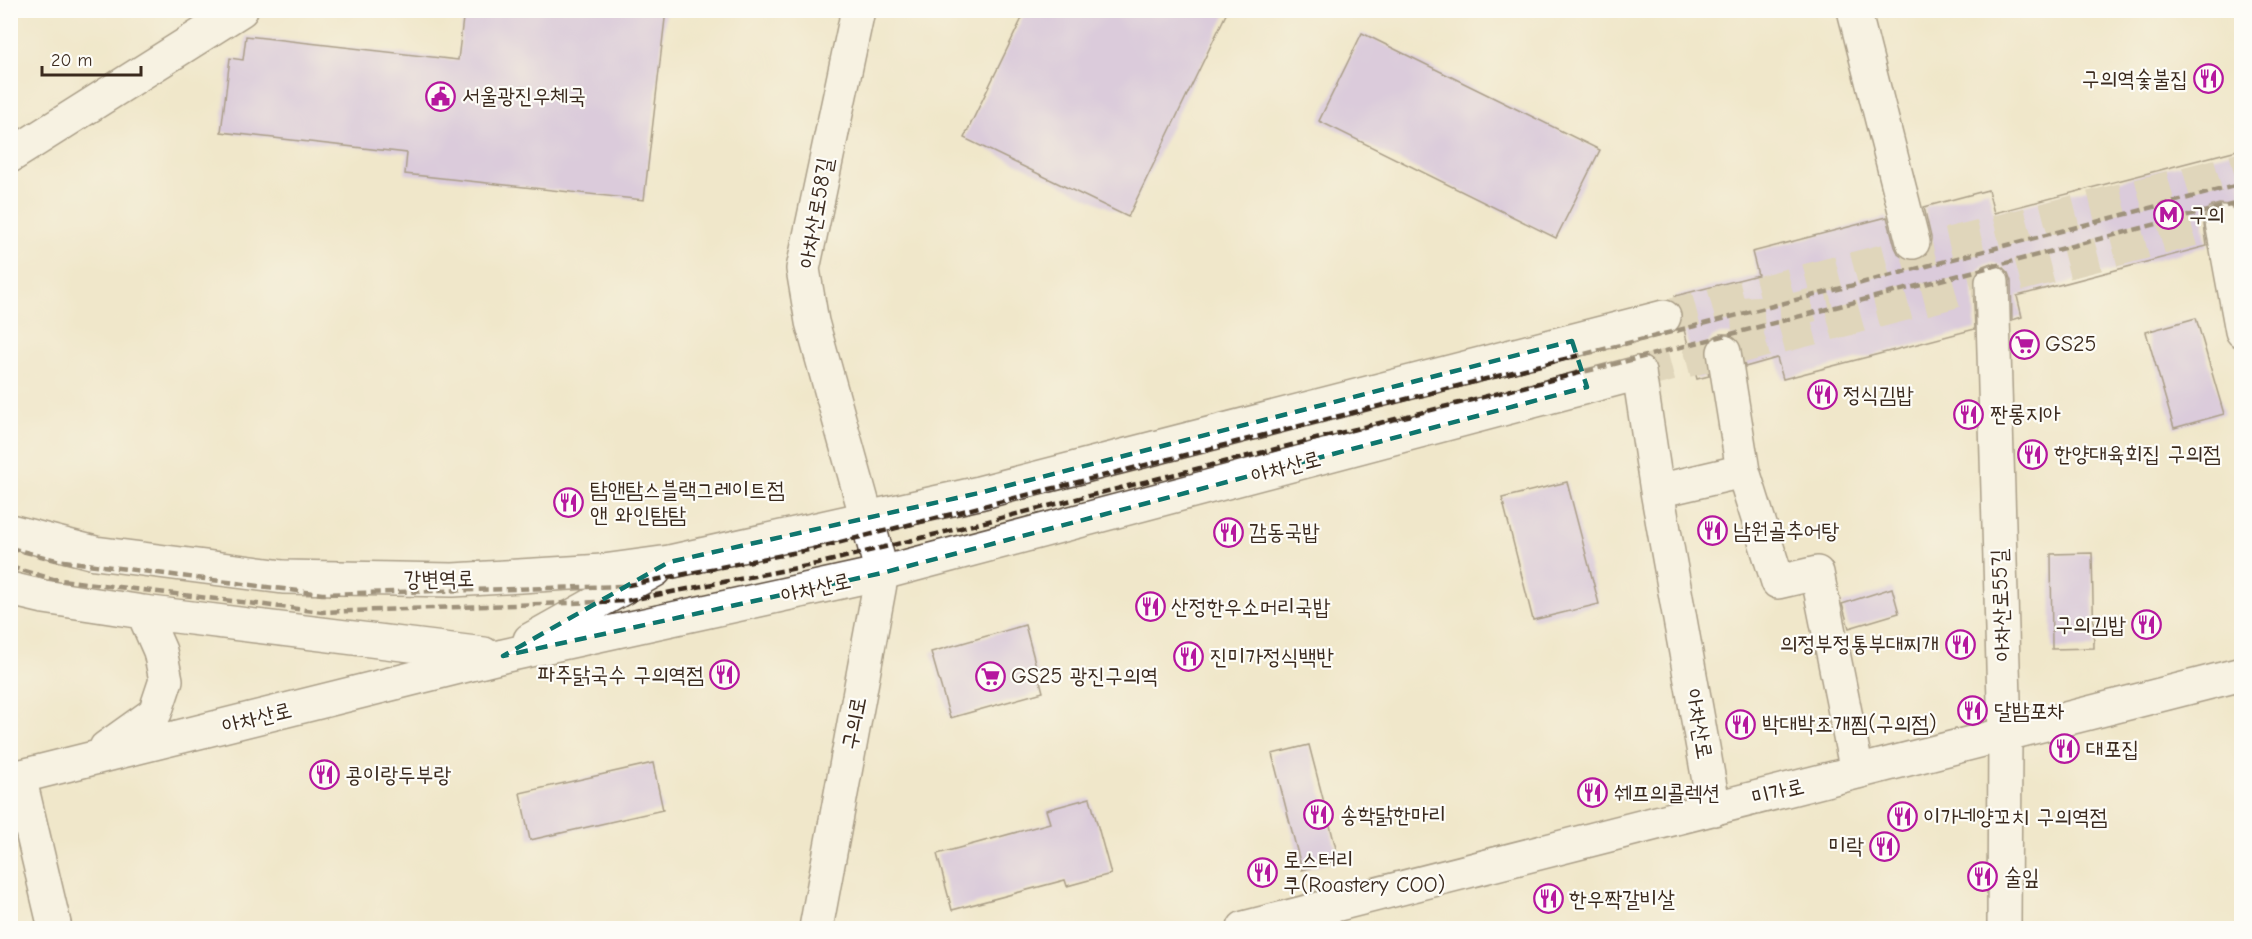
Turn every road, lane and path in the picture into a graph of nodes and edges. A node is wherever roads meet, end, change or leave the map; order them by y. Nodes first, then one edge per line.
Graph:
1 (240, 10) edge
2 (858, 10) edge
3 (1854, 10) edge
4 (11, 155) edge
5 (2222, 222) dead end
6 (1914, 242) dead end
7 (1992, 282) dead end
8 (1664, 317) tunnel mouth
9 (2241, 332) edge
10 (1572, 341) junction
11 (1724, 352) dead end
12 (1587, 387) junction
13 (1743, 471) junction
14 (1657, 491) junction
15 (867, 519) junction
16 (10, 531) edge
17 (669, 562) junction
18 (882, 573) junction
19 (10, 589) edge
20 (143, 612) junction
21 (502, 656) junction
22 (2241, 674) edge
23 (2005, 735) junction
24 (90, 759) junction
25 (1857, 772) junction
26 (15, 778) edge
27 (1714, 809) junction
28 (1264, 926) edge
29 (55, 928) edge
30 (816, 928) edge
31 (2004, 928) edge

1 - 4 street
2 - 15 street, 아차산로58길
3 - 6 street
5 - 9 street
7 - 23 street, 아차산로55길
8 - 10 street
10 - 12 street
10 - 15 street
11 - 13 street
12 - 14 street, 아차산로
12 - 18 street, 아차산로
13 - 14 street
13 - 25 street
14 - 27 street, 아차산로
15 - 17 street, 강변역로
15 - 18 street, 구의로
16 - 17 street, 강변역로
17 - 21 street, 아차산로
18 - 21 street, 아차산로
18 - 30 street, 구의로
19 - 20 street
20 - 21 street
20 - 24 street
21 - 24 street, 아차산로
22 - 23 street, 미가로
23 - 25 street, 미가로
23 - 31 street, 아차산로55길
24 - 26 street, 아차산로
25 - 27 street, 미가로
26 - 29 street
27 - 28 street, 미가로

